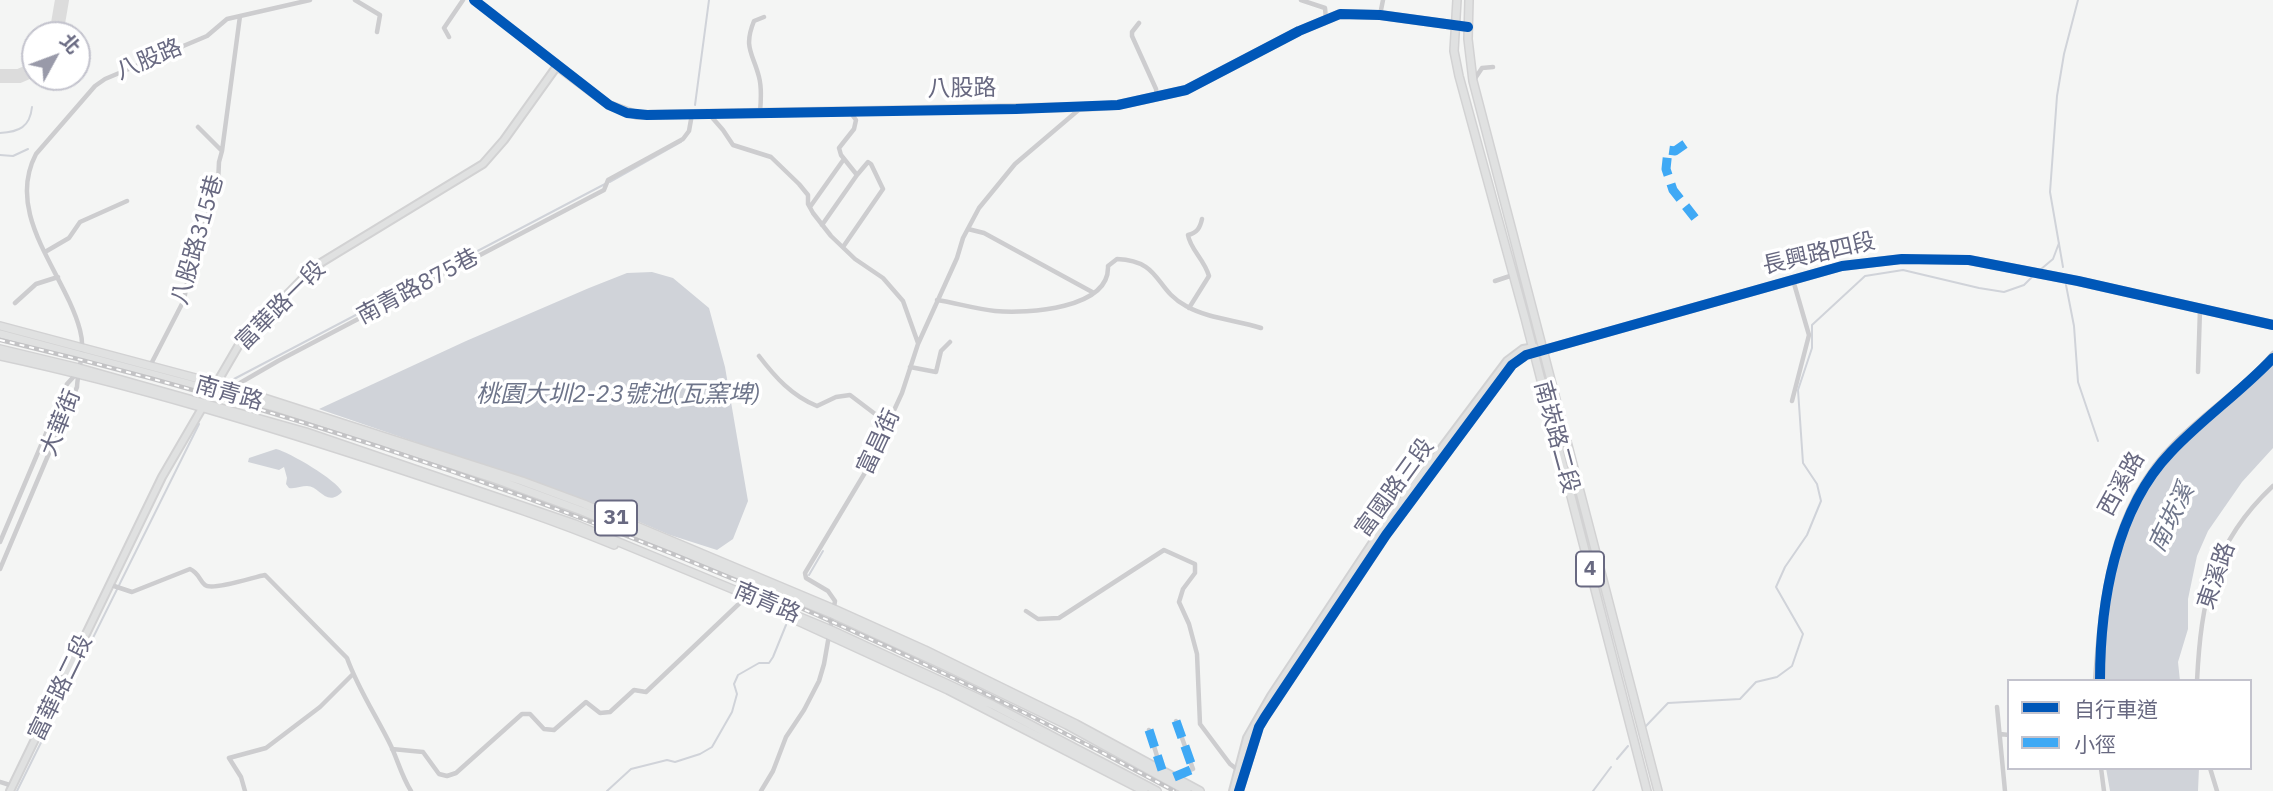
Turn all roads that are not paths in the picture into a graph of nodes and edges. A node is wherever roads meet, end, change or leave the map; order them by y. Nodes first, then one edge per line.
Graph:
1 (310, 0) edge
2 (355, 0) edge
3 (463, 0) edge
4 (474, 0) edge
5 (1301, 0) edge
6 (1383, 0) edge
7 (1457, 0) edge
8 (1469, 0) edge
9 (1380, 15) junction
10 (240, 16) junction
11 (764, 17) dead end
12 (1326, 19) junction
13 (1139, 23) dead end
14 (1455, 26) junction
15 (1468, 27) junction
16 (377, 32) dead end
17 (449, 37) dead end
18 (557, 66) junction
19 (1493, 67) dead end
20 (1473, 80) junction
21 (1157, 98) junction
22 (1082, 107) junction
23 (849, 111) junction
24 (760, 112) junction
25 (692, 114) junction
26 (708, 114) junction
27 (198, 127) dead end
28 (222, 151) junction
29 (844, 159) junction
30 (857, 175) junction
31 (127, 201) dead end
32 (810, 207) junction
33 (1202, 219) dead end
34 (822, 225) junction
35 (968, 229) junction
36 (843, 247) junction
37 (45, 252) junction
38 (1513, 275) junction
39 (58, 277) junction
40 (1793, 280) junction
41 (1495, 281) dead end
42 (1094, 293) junction
43 (937, 300) junction
44 (15, 303) dead end
45 (1189, 308) junction
46 (2200, 309) junction
47 (2273, 325) edge
48 (0, 326) edge
49 (1261, 328) dead end
50 (0, 334) edge
51 (950, 342) dead end
52 (918, 344) junction
53 (0, 349) edge
54 (1544, 349) junction
55 (1533, 350) junction
56 (84, 351) junction
57 (2273, 353) edge
58 (0, 356) edge
59 (759, 356) dead end
60 (150, 366) junction
61 (910, 367) junction
62 (78, 370) junction
63 (2198, 372) dead end
64 (214, 386) junction
65 (233, 388) junction
66 (1792, 401) dead end
67 (203, 406) junction
68 (887, 423) junction
69 (363, 451) junction
70 (387, 465) junction
71 (495, 479) junction
72 (522, 481) junction
73 (2273, 486) edge
74 (23, 488) junction
75 (33, 491) junction
76 (490, 500) junction
77 (515, 503) junction
78 (633, 525) junction
79 (0, 542) edge
80 (678, 551) junction
81 (0, 569) edge
82 (113, 586) junction
83 (744, 598) junction
84 (1026, 611) dead end
85 (833, 612) junction
86 (828, 632) junction
87 (353, 674) junction
88 (2095, 679) edge
89 (2197, 679) edge
90 (1034, 703) junction
91 (1997, 706) dead end
92 (1014, 716) junction
93 (1176, 720) dead end
94 (1058, 721) junction
95 (1149, 730) dead end
96 (1032, 732) junction
97 (2000, 734) junction
98 (2007, 735) edge
99 (392, 748) junction
100 (1161, 769) junction
101 (2101, 770) edge
102 (2211, 770) edge
103 (1242, 772) junction
104 (1174, 776) junction
105 (0, 782) edge
106 (11, 789) edge
107 (245, 791) edge
108 (411, 791) edge
109 (761, 791) edge
110 (1144, 791) edge
111 (1157, 791) edge
112 (1187, 791) edge
113 (1200, 791) edge
114 (1233, 791) edge
115 (1239, 791) edge
116 (1647, 791) edge
117 (1658, 791) edge
118 (2005, 791) edge
119 (2104, 791) edge
120 (2217, 791) edge

1 - 10 street, 八股路
2 - 16 street
3 - 17 street
4 - 18 street, 八股路
5 - 12 street
6 - 9 street
7 - 14 main road, 南崁路二段 / 4
8 - 15 main road, 南崁路二段 / 4
9 - 12 street, 八股路
9 - 14 street, 八股路
10 - 28 street, 八股路315巷
10 - 37 street, 八股路
11 - 24 street
12 - 21 street, 八股路
13 - 21 street
14 - 15 street, 八股路
14 - 38 main road, 南崁路二段 / 4
15 - 20 main road, 南崁路二段 / 4
18 - 25 street, 八股路
18 - 64 street, 富華路一段
19 - 20 street
20 - 54 main road, 南崁路二段 / 4
21 - 22 street, 八股路
22 - 23 street, 八股路
22 - 35 street, 富昌街
23 - 24 street, 八股路
23 - 29 street
24 - 26 street, 八股路
25 - 26 street, 八股路
25 - 65 street, 南青路875巷
26 - 32 street
27 - 28 street, 八股路315巷
28 - 60 street, 八股路315巷
29 - 30 street
29 - 32 street
30 - 34 street
30 - 36 street
31 - 37 street
32 - 34 street
33 - 45 street
34 - 36 street
35 - 42 street
35 - 43 street, 富昌街
36 - 52 street
37 - 39 street, 八股路
38 - 41 street
38 - 55 main road, 南崁路二段 / 4
39 - 44 street
39 - 56 street, 八股路
40 - 46 street, 長興路四段
40 - 54 street, 長興路四段
40 - 66 street
42 - 43 street
42 - 45 street
43 - 52 street, 富昌街
45 - 49 street
46 - 47 street, 長興路四段
46 - 63 street
48 - 56 main road, 31
50 - 56 main road, 南青路 / 31
51 - 61 street
52 - 61 street, 富昌街
53 - 62 main road, 31
54 - 55 street
54 - 117 main road, 南崁路二段 / 4
55 - 103 street, 富國路三段
55 - 116 main road, 南崁路二段 / 4
56 - 60 main road, 31
56 - 62 street
56 - 64 main road, 南青路 / 31
57 - 88 street, 西溪路
58 - 62 main road, 31
59 - 68 street
60 - 64 main road, 31
61 - 68 street, 富昌街
62 - 67 main road, 31
62 - 74 street, 大華街
62 - 75 street, 大華街
64 - 65 main road, 31
64 - 67 street, 富華路一段
64 - 71 main road, 南青路 / 31
65 - 72 main road, 31
67 - 69 main road, 南青路 / 31
67 - 70 main road, 31
67 - 82 street, 富華路一段
68 - 85 street, 富昌街
69 - 70 main road, 南青路
69 - 77 main road, 南青路 / 31
70 - 76 main road, 31
71 - 72 main road, 南青路
71 - 80 main road, 南青路 / 31
72 - 78 main road, 31
73 - 89 street, 東溪路
74 - 75 street
74 - 79 street, 大華街
75 - 81 street, 大華街
76 - 77 main road, 南青路
76 - 83 main road, 31
77 - 86 main road, 南青路 / 31
78 - 80 main road, 南青路
78 - 85 main road, 31
80 - 85 main road, 南青路 / 31
82 - 87 street
82 - 106 street, 富華路二段
83 - 86 main road, 31
83 - 99 street
84 - 103 street
85 - 86 street
85 - 90 main road, 31
85 - 94 main road, 南青路 / 31
86 - 92 main road, 南青路 / 31
86 - 96 main road, 31
86 - 109 street
87 - 99 street
87 - 107 street
90 - 94 main road, 南青路
90 - 100 main road, 31
91 - 97 street
92 - 96 main road, 南青路
92 - 111 main road, 南青路 / 31
93 - 104 street
94 - 112 main road, 南青路 / 31
95 - 100 street
96 - 110 main road, 31
97 - 98 street
97 - 118 street
99 - 108 street
100 - 104 main road, 31
101 - 119 street
102 - 120 street
103 - 114 street, 富國路三段
103 - 115 street, 富國路三段
104 - 113 main road, 31
105 - 106 street

